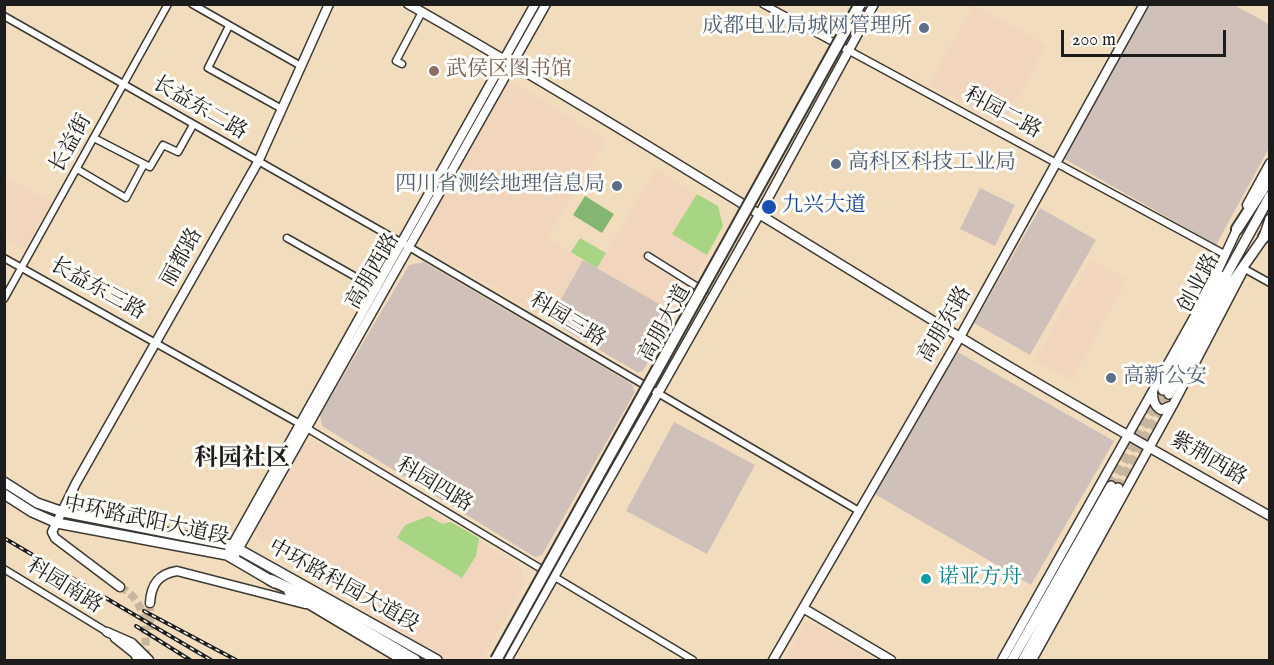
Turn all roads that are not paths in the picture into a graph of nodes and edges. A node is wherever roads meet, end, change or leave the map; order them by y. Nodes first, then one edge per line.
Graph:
1 (168, 4) edge
2 (192, 4) edge
3 (330, 4) edge
4 (408, 4) edge
5 (535, 4) edge
6 (546, 4) edge
7 (763, 4) edge
8 (860, 4) edge
9 (865, 4) edge
10 (874, 4) edge
11 (1144, 4) edge
12 (422, 12) junction
13 (4, 16) edge
14 (229, 26) junction
15 (845, 50) junction
16 (509, 61) junction
17 (402, 64) dead end
18 (301, 66) junction
19 (124, 85) junction
20 (282, 109) junction
21 (194, 124) junction
22 (94, 138) junction
23 (258, 162) junction
24 (1057, 162) junction
25 (1269, 163) edge
26 (144, 164) junction
27 (76, 169) junction
28 (1269, 178) edge
29 (759, 185) junction
30 (1269, 195) edge
31 (752, 208) junction
32 (760, 213) junction
33 (1269, 219) edge
34 (1237, 230) junction
35 (1268, 233) edge
36 (287, 238) dead end
37 (406, 245) junction
38 (1224, 254) junction
39 (1236, 254) junction
40 (648, 256) dead end
41 (4, 258) edge
42 (22, 267) junction
43 (1243, 268) junction
44 (1269, 283) edge
45 (377, 288) junction
46 (705, 291) junction
47 (1206, 296) junction
48 (4, 299) edge
49 (960, 338) junction
50 (157, 341) junction
51 (653, 392) junction
52 (1153, 392) junction
53 (1169, 395) junction
54 (303, 426) junction
55 (1128, 436) junction
56 (1148, 447) junction
57 (4, 482) edge
58 (4, 494) edge
59 (859, 511) junction
60 (63, 512) junction
61 (1269, 516) edge
62 (57, 523) junction
63 (235, 547) junction
64 (230, 557) junction
65 (4, 569) edge
66 (549, 575) junction
67 (271, 580) joint
68 (120, 587) tunnel mouth
69 (308, 601) junction
70 (150, 603) tunnel mouth
71 (803, 608) junction
72 (107, 632) junction
73 (138, 660) edge
74 (149, 660) edge
75 (403, 660) edge
76 (415, 660) edge
77 (437, 660) edge
78 (497, 660) edge
79 (507, 660) edge
80 (693, 660) edge
81 (773, 660) edge
82 (891, 660) edge
83 (1002, 660) edge
84 (1012, 660) edge
85 (1023, 660) edge
86 (1032, 660) edge

1 - 19 street, 长益街
2 - 14 street
3 - 18 street, 丽都路
4 - 12 street
5 - 16 street, 高朋西路
6 - 16 street, 高朋西路
7 - 15 street, 科园二路
8 - 29 highway, bridge
9 - 15 street, 高朋大道
10 - 15 street, 高朋大道
11 - 24 street, 高朋东路
12 - 16 street
12 - 17 street
13 - 19 street, 长益东二路
14 - 18 street
14 - 20 street
15 - 24 street, 科园二路
15 - 31 street, 高朋大道
15 - 32 street, 高朋大道
16 - 31 street
16 - 37 street, 高朋西路
18 - 20 street, 丽都路
19 - 21 street, 长益东二路
19 - 22 street, 长益街
20 - 23 street, 丽都路
21 - 23 street, 长益东二路
21 - 26 street
22 - 26 street
22 - 27 street, 长益街
23 - 37 street, 科园三路
23 - 50 street, 丽都路
24 - 38 street, 科园二路
24 - 49 street, 高朋东路
25 - 34 street
26 - 27 street
27 - 42 street, 长益街
28 - 34 highway
29 - 51 highway, bridge
29 - 78 highway, bridge
30 - 39 main road, 创业路
31 - 32 street
31 - 46 street, 高朋大道
32 - 49 street
32 - 51 street, 高朋大道
33 - 35 main road, 创业路
34 - 38 street
35 - 43 main road, 创业路
36 - 45 street
37 - 45 street, 高朋西路
37 - 51 street, 科园三路
37 - 54 street, 高朋西路
38 - 47 street
39 - 47 main road
39 - 53 main road, 创业路
40 - 46 street
41 - 42 street, 长益东三路
42 - 48 street, 长益街
42 - 50 street, 长益东三路
43 - 44 street
43 - 53 main road, 创业路
45 - 54 street, 高朋西路
46 - 51 street, 高朋大道
47 - 52 street
49 - 55 street
49 - 59 street, 高朋东路
50 - 54 street, 科园四路
50 - 60 street, 丽都路
51 - 59 street, 科园三路
51 - 66 street, 高朋大道
52 - 53 street
52 - 55 street
53 - 56 street
54 - 63 street, 高朋西路
54 - 66 street, 科园四路
55 - 56 street, 紫荆西路
55 - 83 street
56 - 61 street, 紫荆西路
56 - 86 street
57 - 60 main road, 中环路武阳大道段
58 - 62 main road, 中环路武阳大道段
59 - 71 street, 高朋东路
60 - 62 street, 丽都路
60 - 63 main road, 中环路武阳大道段
62 - 64 main road, 中环路武阳大道段
62 - 68 street
63 - 64 street, 高朋西路
63 - 77 main road, 中环路科园大道段
64 - 67 main road, 中环路武阳大道段
65 - 72 street, 科园南路
66 - 78 street, 高朋大道
66 - 79 street, 高朋大道
66 - 80 street, 科园四路
67 - 69 highway
69 - 70 street
69 - 75 main road
69 - 76 highway
71 - 81 street, 高朋东路
71 - 82 street
72 - 73 street
72 - 74 street
84 - 85 main road

